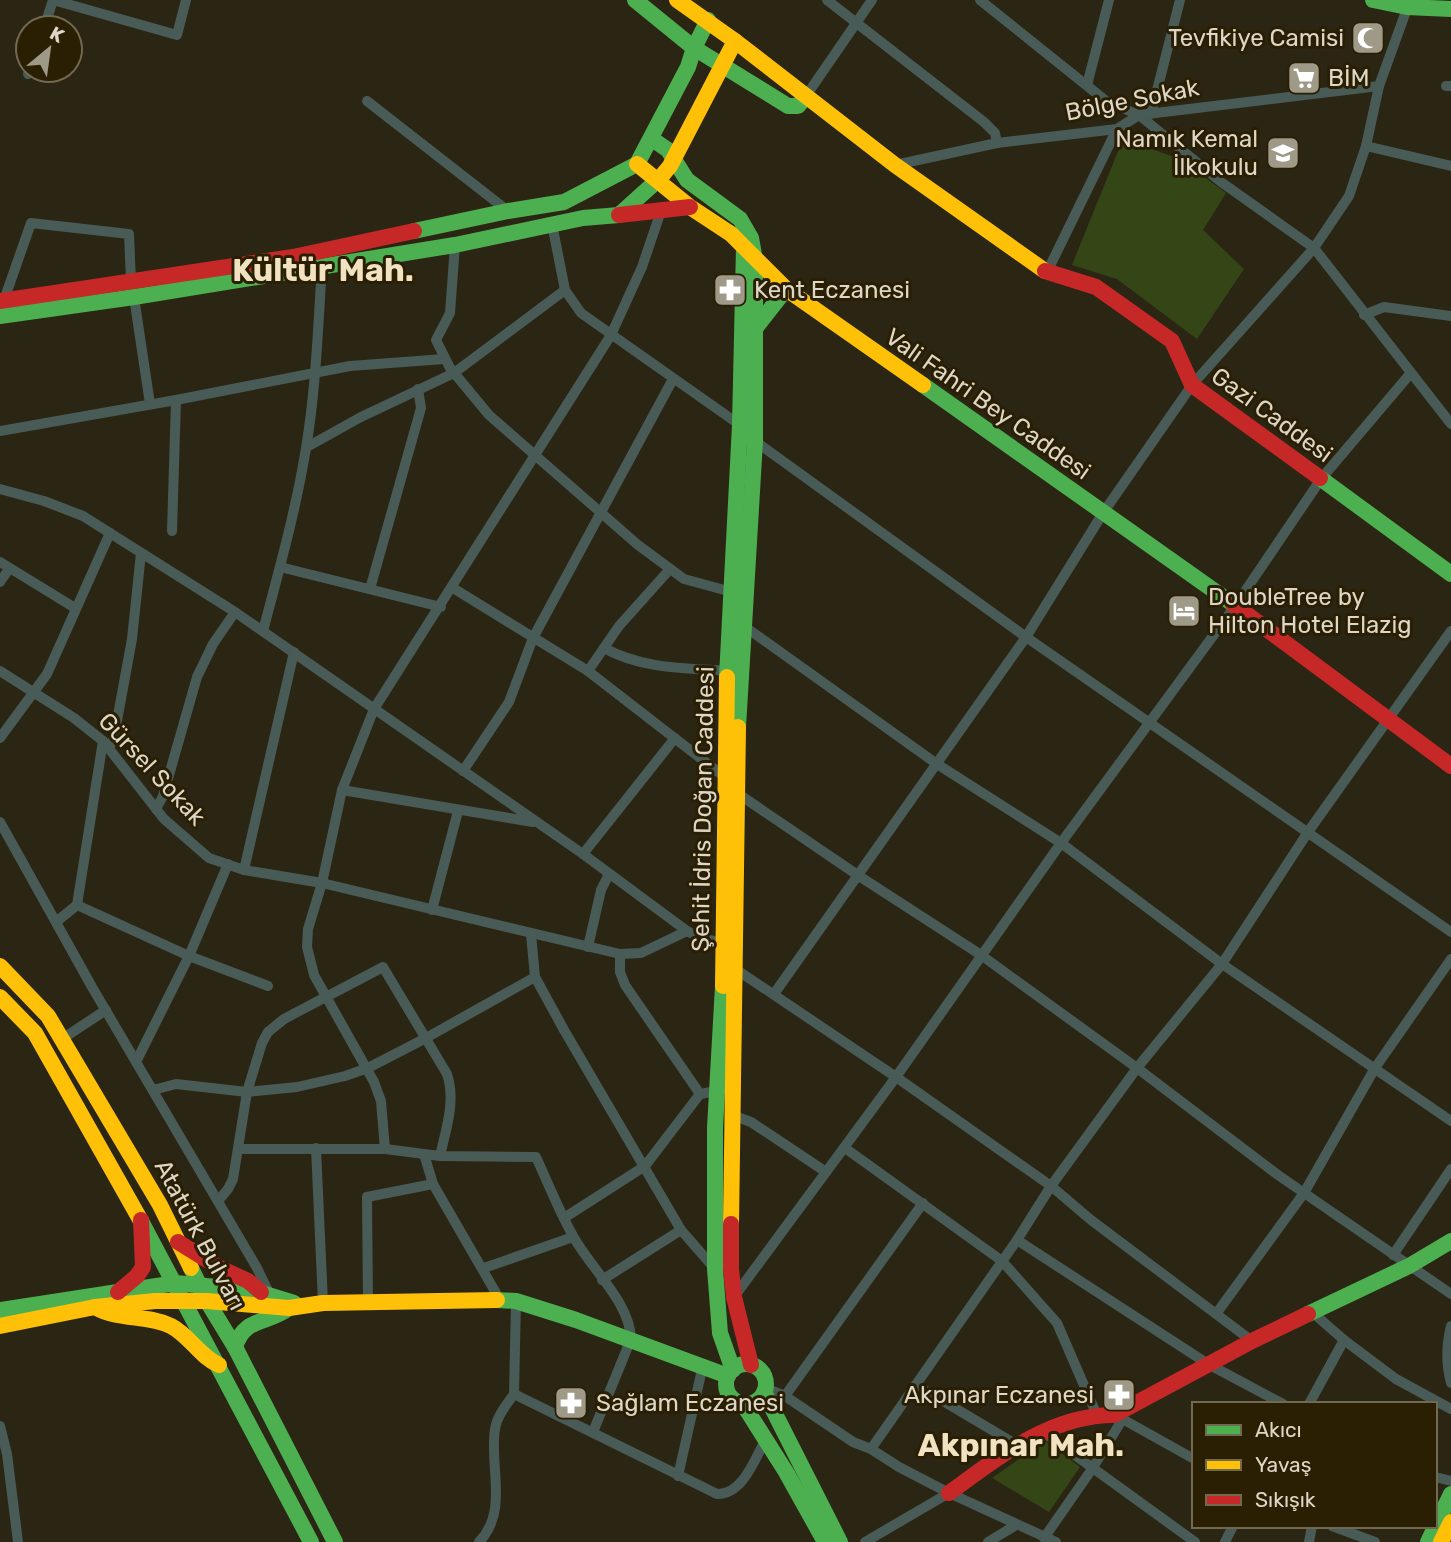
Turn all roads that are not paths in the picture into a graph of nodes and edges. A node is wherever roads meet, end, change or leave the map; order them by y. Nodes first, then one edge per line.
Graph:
1 (53, 0) edge
2 (186, 0) edge
3 (635, 0) edge
4 (677, 0) edge
5 (827, 0) edge
6 (872, 0) edge
7 (980, 0) edge
8 (1109, 0) edge
9 (1180, 0) edge
10 (1373, 0) edge
11 (1409, 4) edge
12 (1451, 9) edge
13 (708, 20) junction
14 (856, 22) junction
15 (736, 41) junction
16 (694, 48) junction
17 (723, 65) junction
18 (1087, 85) junction
19 (1379, 86) junction
20 (806, 96) junction
21 (368, 101) dead end
22 (1156, 114) junction
23 (1139, 115) junction
24 (1117, 129) junction
25 (652, 139) junction
26 (998, 143) junction
27 (1366, 146) junction
28 (674, 159) junction
29 (637, 164) junction
30 (895, 164) junction
31 (1451, 166) edge
32 (657, 182) junction
33 (690, 206) junction
34 (508, 211) junction
35 (661, 211) junction
36 (619, 215) junction
37 (552, 224) junction
38 (456, 245) junction
39 (744, 247) junction
40 (1314, 248) junction
41 (755, 260) junction
42 (322, 266) junction
43 (1047, 272) junction
44 (786, 289) junction
45 (132, 290) junction
46 (565, 290) junction
47 (1, 306) edge
48 (1364, 315) junction
49 (1451, 316) edge
50 (757, 326) junction
51 (611, 335) junction
52 (444, 359) junction
53 (316, 373) junction
54 (454, 373) junction
55 (1410, 374) junction
56 (673, 379) junction
57 (1192, 385) junction
58 (418, 389) junction
59 (176, 400) junction
60 (150, 404) junction
61 (1451, 424) edge
62 (740, 425) junction
63 (0, 431) edge
64 (755, 441) junction
65 (307, 447) junction
66 (536, 456) junction
67 (1321, 479) junction
68 (0, 489) edge
69 (600, 513) junction
70 (1103, 513) junction
71 (172, 531) dead end
72 (110, 533) junction
73 (141, 552) junction
74 (5, 566) edge
75 (280, 567) junction
76 (670, 569) junction
77 (1451, 574) edge
78 (0, 582) edge
79 (453, 588) junction
80 (370, 589) junction
81 (732, 592) junction
82 (1235, 606) junction
83 (440, 607) junction
84 (75, 608) junction
85 (235, 612) junction
86 (744, 626) junction
87 (263, 631) junction
88 (1451, 631) edge
89 (1026, 637) junction
90 (533, 638) junction
91 (604, 648) junction
92 (293, 652) junction
93 (0, 671) edge
94 (588, 671) junction
95 (727, 671) junction
96 (33, 693) junction
97 (374, 709) junction
98 (1387, 721) junction
99 (1150, 722) junction
100 (0, 738) edge
101 (675, 738) junction
102 (106, 745) junction
103 (937, 764) junction
104 (1451, 766) edge
105 (463, 771) junction
106 (726, 778) junction
107 (342, 790) junction
108 (737, 793) junction
109 (156, 809) junction
110 (458, 811) junction
111 (0, 822) edge
112 (536, 823) junction
113 (1308, 832) junction
114 (1061, 843) junction
115 (583, 854) junction
116 (228, 864) junction
117 (244, 870) junction
118 (609, 874) junction
119 (859, 876) junction
120 (322, 884) junction
121 (77, 905) junction
122 (432, 910) junction
123 (56, 922) junction
124 (687, 931) junction
125 (1451, 932) edge
126 (531, 934) junction
127 (722, 943) junction
128 (588, 947) junction
129 (620, 954) junction
130 (981, 955) junction
131 (189, 956) junction
132 (1451, 959) edge
133 (1222, 964) junction
134 (0, 966) edge
135 (734, 968) junction
136 (535, 977) junction
137 (268, 986) dead end
138 (774, 994) junction
139 (0, 997) edge
140 (326, 997) junction
141 (106, 1010) junction
142 (62, 1038) junction
143 (426, 1038) junction
144 (136, 1062) junction
145 (368, 1068) junction
146 (1137, 1068) junction
147 (1375, 1068) junction
148 (896, 1077) junction
149 (153, 1090) junction
150 (716, 1091) junction
151 (247, 1092) junction
152 (699, 1094) junction
153 (732, 1115) junction
154 (1451, 1121) edge
155 (316, 1148) junction
156 (845, 1148) junction
157 (239, 1149) junction
158 (385, 1149) junction
159 (424, 1154) junction
160 (440, 1156) junction
161 (645, 1166) junction
162 (1451, 1169) edge
163 (826, 1172) junction
164 (433, 1184) junction
165 (1051, 1186) junction
166 (1304, 1193) junction
167 (218, 1201) junction
168 (923, 1203) junction
169 (564, 1218) junction
170 (141, 1220) junction
171 (681, 1230) junction
172 (573, 1237) junction
173 (1017, 1240) junction
174 (1451, 1241) edge
175 (178, 1242) junction
176 (1393, 1255) junction
177 (1002, 1261) junction
178 (1409, 1266) junction
179 (484, 1268) junction
180 (715, 1269) junction
181 (602, 1280) junction
182 (176, 1283) junction
183 (199, 1284) junction
184 (118, 1292) junction
185 (266, 1294) junction
186 (1451, 1294) edge
187 (734, 1297) junction
188 (184, 1301) junction
189 (207, 1301) junction
190 (508, 1301) junction
191 (323, 1303) junction
192 (368, 1303) junction
193 (293, 1306) junction
194 (95, 1307) junction
195 (0, 1310) edge
196 (1312, 1312) junction
197 (1216, 1314) junction
198 (0, 1326) edge
199 (1451, 1326) edge
200 (631, 1339) junction
201 (1344, 1340) junction
202 (1252, 1341) junction
203 (234, 1347) junction
204 (1208, 1364) junction
205 (219, 1365) junction
206 (703, 1365) junction
207 (751, 1365) junction
208 (731, 1373) junction
209 (1451, 1383) edge
210 (916, 1385) junction
211 (765, 1390) junction
212 (514, 1394) junction
213 (785, 1396) junction
214 (1279, 1402) edge
215 (1310, 1402) edge
216 (743, 1404) junction
217 (1451, 1409) edge
218 (1096, 1413) junction
219 (1118, 1417) junction
220 (0, 1426) edge
221 (593, 1432) junction
222 (1043, 1432) junction
223 (766, 1439) junction
224 (2, 1445) edge
225 (1017, 1445) junction
226 (871, 1449) junction
227 (1192, 1458) edge
228 (1092, 1469) junction
229 (678, 1476) junction
230 (949, 1493) junction
231 (1451, 1494) edge
232 (1451, 1522) edge
233 (1437, 1523) edge
234 (1016, 1525) junction
235 (1337, 1528) edge
236 (1044, 1538) junction
237 (18, 1542) edge
238 (310, 1542) edge
239 (335, 1542) edge
240 (479, 1542) edge
241 (825, 1542) edge
242 (840, 1542) edge
243 (865, 1542) edge
244 (988, 1542) edge
245 (1056, 1542) edge
246 (1195, 1542) edge
247 (1375, 1542) edge
248 (1441, 1542) edge

1 - 2 street
3 - 16 main road
4 - 13 main road, Gazi Caddesi
5 - 14 street
6 - 14 street
7 - 18 street
8 - 18 street
9 - 22 street
10 - 11 main road
11 - 12 main road
11 - 19 street
13 - 15 main road, Gazi Caddesi
13 - 16 main road
14 - 20 street
14 - 26 street
15 - 17 main road
15 - 20 main road, Gazi Caddesi
16 - 17 main road
16 - 25 main road
17 - 20 main road
17 - 28 main road
18 - 23 street
19 - 22 street, Bölge Sokak
19 - 27 street
20 - 30 main road, Gazi Caddesi
21 - 34 street
22 - 23 street, Bölge Sokak
23 - 24 street, Bölge Sokak
23 - 40 street
24 - 26 street, Bölge Sokak
24 - 43 street
25 - 28 main road, Şehit İdris Doğan Caddesi
25 - 29 main road
26 - 30 street, Bölge Sokak
27 - 31 street
27 - 40 street
28 - 32 main road
28 - 41 main road, Şehit İdris Doğan Caddesi
29 - 32 main road, Vali Fahri Bey Caddesi
29 - 34 main road
30 - 43 main road, Gazi Caddesi
32 - 33 main road, Vali Fahri Bey Caddesi
32 - 36 main road
33 - 35 main road
33 - 39 main road, Vali Fahri Bey Caddesi
34 - 45 main road
35 - 36 main road
35 - 51 street
36 - 37 main road
37 - 38 main road
37 - 46 street
38 - 42 main road
38 - 52 street
39 - 41 main road, Vali Fahri Bey Caddesi
39 - 62 main road, Şehit İdris Doğan Caddesi
40 - 48 street
40 - 57 street
41 - 44 main road, Vali Fahri Bey Caddesi
41 - 50 main road, Şehit İdris Doğan Caddesi
42 - 45 main road
42 - 53 street
43 - 57 main road, Gazi Caddesi
44 - 50 main road
44 - 70 main road, Vali Fahri Bey Caddesi
45 - 47 main road
45 - 47 street
45 - 60 street
46 - 51 street
46 - 54 street
48 - 49 street
48 - 55 street
50 - 64 main road, Şehit İdris Doğan Caddesi
51 - 56 street
51 - 66 street
52 - 53 street
52 - 54 street
53 - 59 street
53 - 65 street
54 - 58 street
54 - 66 street
55 - 61 street
55 - 67 street
56 - 62 street
56 - 69 street
57 - 67 main road, Gazi Caddesi
57 - 70 street
58 - 65 street
58 - 80 street
59 - 60 street
59 - 71 street
60 - 63 street
62 - 64 street
62 - 81 main road, Şehit İdris Doğan Caddesi
64 - 86 main road, Şehit İdris Doğan Caddesi
64 - 89 street
65 - 75 street
66 - 69 street
66 - 79 street
67 - 77 main road, Gazi Caddesi
67 - 82 street
68 - 72 street
69 - 76 street
69 - 90 street
70 - 82 main road, Vali Fahri Bey Caddesi
70 - 89 street
72 - 73 street
72 - 84 street
73 - 85 street
73 - 102 street
74 - 78 street
74 - 84 street
75 - 80 street
75 - 87 street
76 - 81 street
76 - 91 street
79 - 83 street
79 - 90 street
80 - 83 street
81 - 95 main road, Şehit İdris Doğan Caddesi
82 - 98 main road, Vali Fahri Bey Caddesi
82 - 99 street
83 - 97 street
84 - 96 street
85 - 87 street
85 - 109 street
86 - 103 street
86 - 108 main road, Şehit İdris Doğan Caddesi
87 - 92 street
88 - 98 street
89 - 99 street
89 - 103 street
90 - 94 street
90 - 105 street
91 - 94 street
91 - 95 street
92 - 97 street
92 - 117 street
93 - 96 street, Gürsel Sokak
94 - 101 street
95 - 106 main road, Şehit İdris Doğan Caddesi
96 - 100 street
96 - 102 street, Gürsel Sokak
97 - 105 street
97 - 107 street
98 - 104 main road, Vali Fahri Bey Caddesi
98 - 113 street
99 - 113 street
99 - 114 street
101 - 106 street
101 - 115 street
102 - 109 street, Gürsel Sokak
102 - 121 street
103 - 114 street
103 - 119 street
105 - 112 street
106 - 127 main road, Şehit İdris Doğan Caddesi
107 - 110 street
107 - 120 street
108 - 119 street
108 - 135 main road, Şehit İdris Doğan Caddesi
109 - 116 street, Gürsel Sokak
110 - 112 street
110 - 122 street
111 - 123 street
112 - 115 street
113 - 125 street
113 - 133 street
114 - 130 street
114 - 133 street
115 - 118 street
116 - 117 street, Gürsel Sokak
116 - 131 street
117 - 120 street, Gürsel Sokak
118 - 124 street
118 - 128 street
119 - 130 street
119 - 138 street
120 - 122 street, Gürsel Sokak
120 - 140 street
121 - 123 street
121 - 131 street
122 - 126 street, Gürsel Sokak
123 - 141 street
124 - 127 street
124 - 129 street
126 - 128 street, Gürsel Sokak
126 - 136 street
127 - 150 main road, Şehit İdris Doğan Caddesi
128 - 129 street, Gürsel Sokak
129 - 152 street
130 - 146 street
130 - 148 street
131 - 137 street
131 - 144 street
132 - 147 street
133 - 146 street
133 - 147 street
134 - 142 main road, Atatürk Bulvarı
135 - 138 street
135 - 153 main road, Şehit İdris Doğan Caddesi
136 - 143 street
136 - 161 street
138 - 148 street
139 - 170 main road, Atatürk Bulvarı
140 - 143 street
140 - 145 street
140 - 151 street
141 - 142 street
141 - 144 street
142 - 175 main road, Atatürk Bulvarı
143 - 145 street
143 - 160 street
144 - 149 street
145 - 151 street
145 - 158 street
146 - 165 street
146 - 166 street
147 - 154 street
147 - 166 street
148 - 156 street
148 - 165 street
149 - 151 street
149 - 167 street
150 - 152 street
150 - 180 main road, Şehit İdris Doğan Caddesi
151 - 157 street
152 - 161 street
153 - 163 street
153 - 187 main road, Şehit İdris Doğan Caddesi
155 - 157 street
155 - 158 street
155 - 191 street
156 - 163 street
156 - 168 street
157 - 167 street
158 - 159 street
159 - 160 street
159 - 164 street
160 - 169 street
161 - 169 street
161 - 171 street
162 - 176 street
163 - 187 street
164 - 179 street
164 - 192 street
165 - 173 street
165 - 197 street
166 - 176 street
166 - 197 street
167 - 185 street
168 - 177 street
168 - 213 street
169 - 172 street
170 - 182 main road, Atatürk Bulvarı
170 - 184 main road
171 - 180 street
171 - 181 street
172 - 179 street
172 - 181 street
173 - 177 street
173 - 204 street
174 - 178 main road
175 - 183 main road, Atatürk Bulvarı
175 - 185 main road
176 - 178 street
177 - 210 street
177 - 218 street
178 - 186 street
178 - 196 main road
179 - 190 street
180 - 208 main road, Şehit İdris Doğan Caddesi
181 - 200 street
182 - 183 main road
182 - 184 main road
182 - 188 main road, Atatürk Bulvarı
183 - 185 main road
183 - 189 main road, Atatürk Bulvarı
184 - 195 main road
185 - 193 main road
187 - 207 main road, Şehit İdris Doğan Caddesi
188 - 189 main road
188 - 194 main road
188 - 205 main road, Atatürk Bulvarı
189 - 193 main road
189 - 203 main road, Atatürk Bulvarı
190 - 192 main road
190 - 200 main road
190 - 212 street
191 - 192 main road
191 - 193 main road
193 - 203 main road
194 - 198 main road
194 - 205 main road
196 - 201 street
196 - 202 main road
197 - 202 street
199 - 209 street
200 - 206 main road
200 - 221 street
201 - 215 street
201 - 217 street
202 - 204 main road
203 - 239 main road, Atatürk Bulvarı
204 - 214 street
204 - 219 main road
205 - 238 main road, Atatürk Bulvarı
206 - 208 main road
206 - 229 street
207 - 208 main road
207 - 211 main road
208 - 216 main road
210 - 225 street
210 - 226 street
211 - 213 street
211 - 216 main road
211 - 242 main road
212 - 221 street
212 - 240 street
213 - 226 street
216 - 223 main road
218 - 219 main road
218 - 222 main road
219 - 227 street
219 - 228 street
220 - 224 street
221 - 229 street
222 - 225 main road
222 - 228 street
223 - 229 street
223 - 241 main road
224 - 237 street
225 - 230 main road
226 - 230 street
228 - 236 street
228 - 246 street
230 - 234 street
230 - 243 street
231 - 233 main road
232 - 248 main road
234 - 236 street
234 - 244 street
235 - 247 street
236 - 245 street

